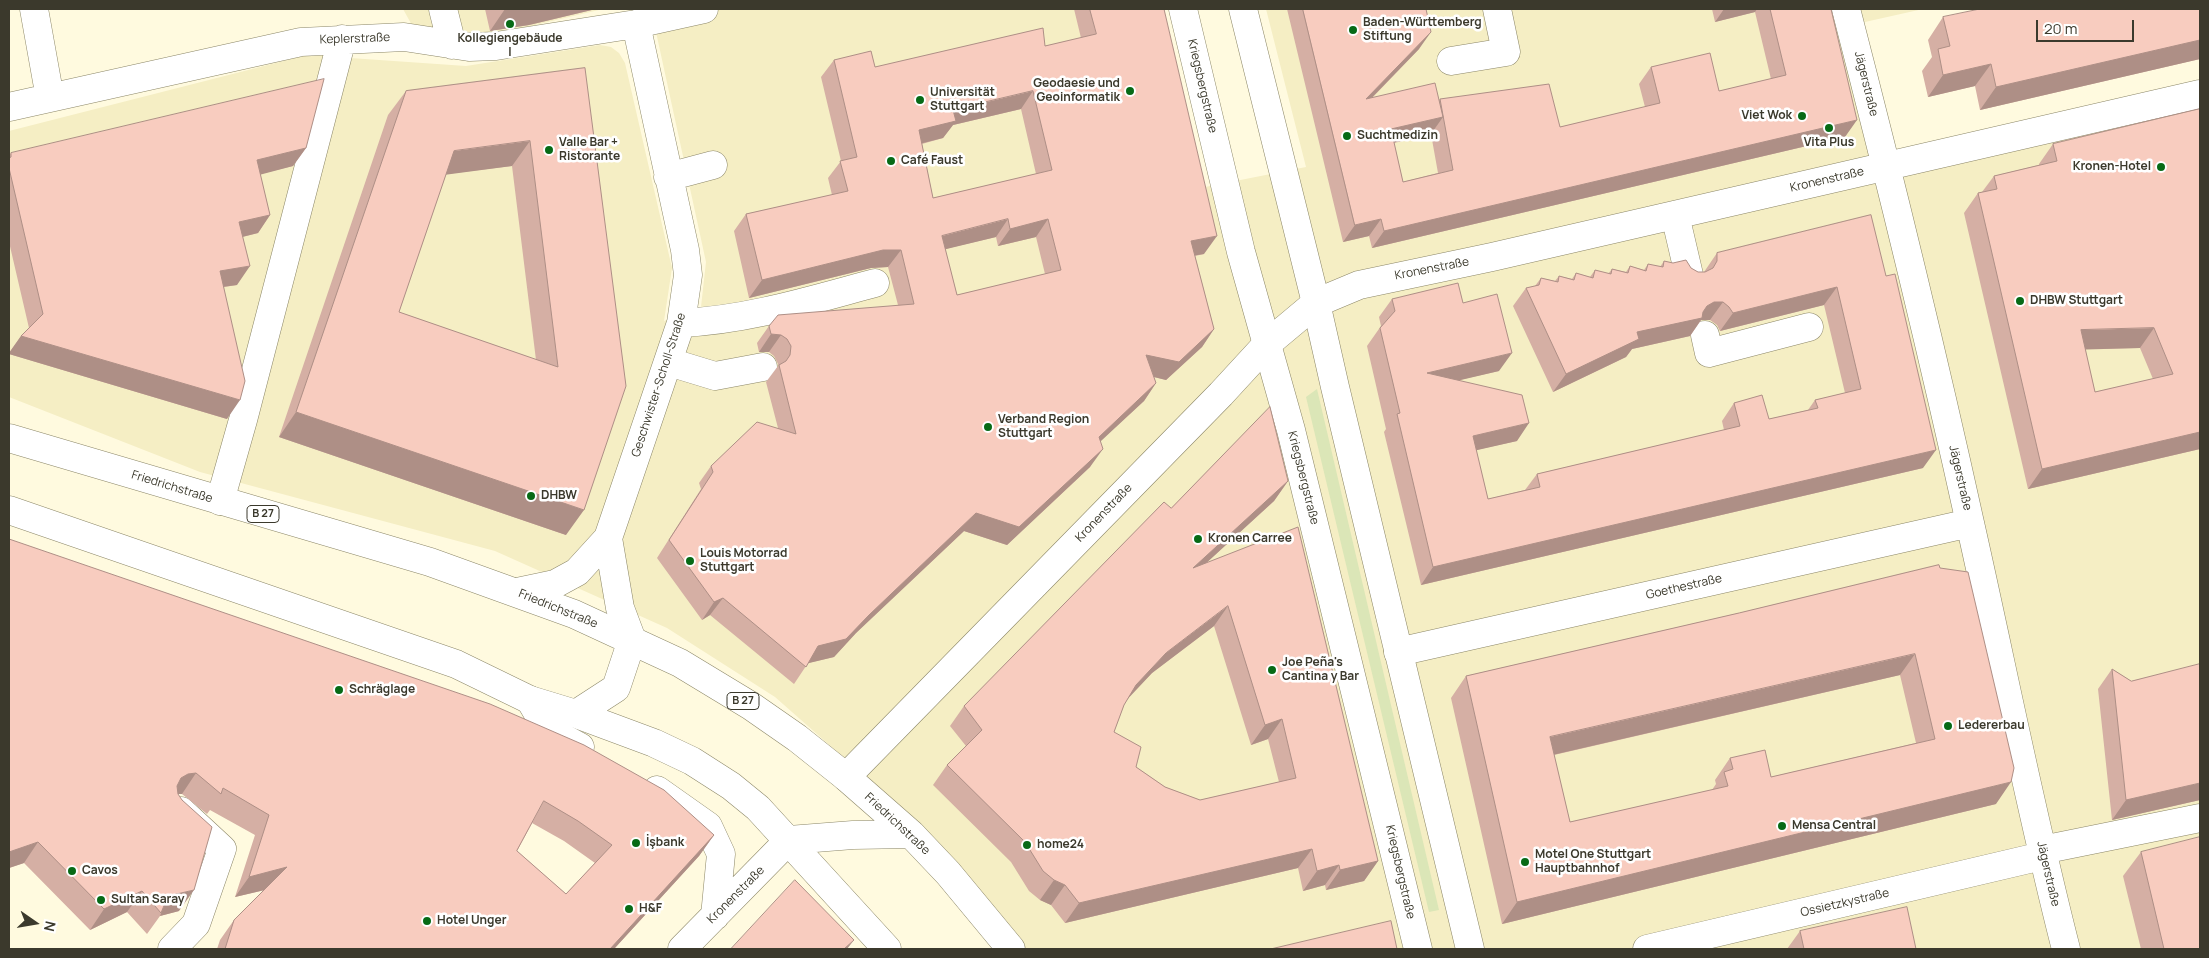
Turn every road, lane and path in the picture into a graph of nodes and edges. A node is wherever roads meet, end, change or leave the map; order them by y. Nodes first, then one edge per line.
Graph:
1 (34, 9) edge
2 (443, 9) edge
3 (704, 9) edge
4 (1183, 9) edge
5 (1243, 9) edge
6 (1497, 9) edge
7 (1846, 9) edge
8 (636, 24) junction
9 (342, 39) junction
10 (452, 45) junction
11 (1452, 61) dead end
12 (2200, 94) edge
13 (50, 98) junction
14 (9, 108) edge
15 (712, 165) dead end
16 (1887, 166) junction
17 (668, 177) junction
18 (1675, 215) junction
19 (1689, 275) edge
20 (875, 283) dead end
21 (1316, 303) junction
22 (681, 323) junction
23 (1809, 327) dead end
24 (1704, 335) edge
25 (1267, 344) junction
26 (669, 362) junction
27 (763, 367) dead end
28 (9, 438) edge
29 (220, 501) junction
30 (9, 510) edge
31 (1970, 523) junction
32 (608, 538) junction
33 (517, 592) junction
34 (632, 640) junction
35 (1398, 652) junction
36 (530, 700) junction
37 (576, 714) junction
38 (604, 760) edge
39 (846, 777) junction
40 (637, 779) edge
41 (178, 809) edge
42 (2200, 818) edge
43 (911, 834) junction
44 (789, 840) junction
45 (2042, 853) junction
46 (715, 916) junction
47 (172, 949) edge
48 (682, 949) edge
49 (887, 949) edge
50 (1011, 949) edge
51 (1418, 949) edge
52 (1470, 949) edge
53 (1647, 949) edge
54 (2066, 949) edge

1 - 13 street
2 - 10 street
3 - 8 street, Keplerstraße
4 - 25 street, Kriegsbergstraße
5 - 21 street
6 - 11 street
7 - 16 street, Jägerstraße
8 - 10 street, Keplerstraße
8 - 17 street, Geschwister-Scholl-Straße
9 - 10 street, Keplerstraße
9 - 13 street, Keplerstraße
9 - 29 street
12 - 16 street, Kronenstraße
13 - 14 street, Keplerstraße
15 - 17 street
16 - 18 street, Kronenstraße
16 - 31 street, Jägerstraße
17 - 22 street, Geschwister-Scholl-Straße
18 - 19 street
18 - 21 street, Kronenstraße
20 - 22 street
21 - 25 street, Kronenstraße
21 - 35 street
22 - 26 street, Geschwister-Scholl-Straße
23 - 24 street
25 - 39 street, Kronenstraße
25 - 51 street, Kriegsbergstraße
26 - 27 street
26 - 32 street, Geschwister-Scholl-Straße
28 - 29 street, Friedrichstraße / B 27
29 - 33 street, Friedrichstraße / B 27
30 - 36 street
31 - 35 street, Goethestraße
31 - 45 street, Jägerstraße
32 - 33 street, Geschwister-Scholl-Straße
32 - 34 street, Geschwister-Scholl-Straße
33 - 34 street, Friedrichstraße / B 27
34 - 37 street
34 - 39 street, Friedrichstraße / B 27
35 - 52 street
36 - 37 street
36 - 38 street
37 - 44 street
39 - 43 street, Friedrichstraße / B 27
40 - 46 street
41 - 47 street
42 - 45 street, Ossietzkystraße
43 - 44 street
43 - 50 street, Friedrichstraße / B 27
44 - 46 street, Kronenstraße
44 - 49 street
45 - 53 street, Ossietzkystraße
45 - 54 street, Jägerstraße
46 - 48 street, Kronenstraße

